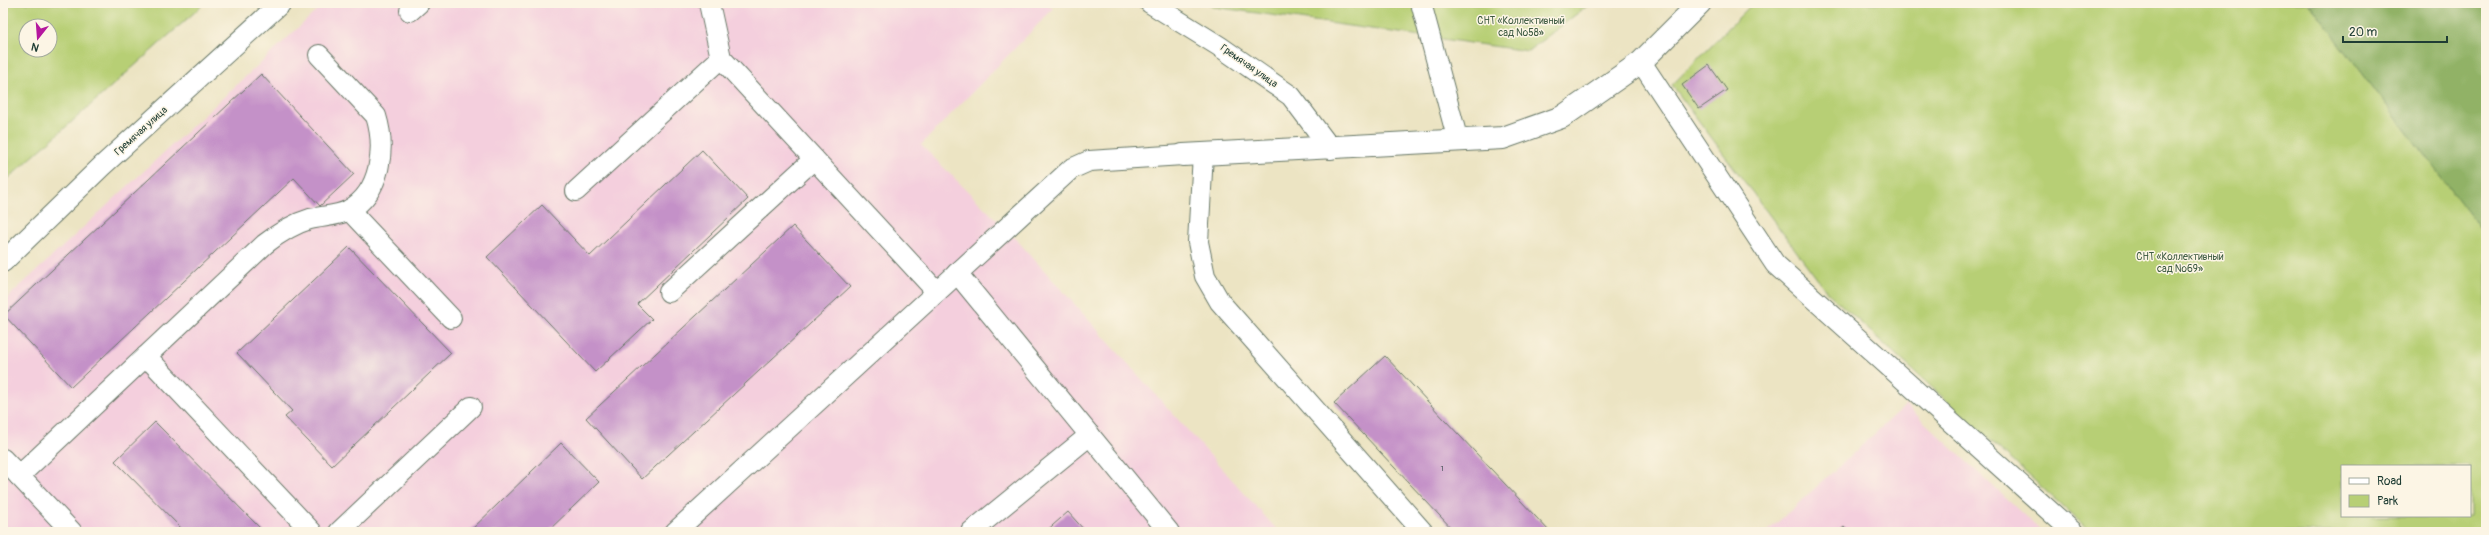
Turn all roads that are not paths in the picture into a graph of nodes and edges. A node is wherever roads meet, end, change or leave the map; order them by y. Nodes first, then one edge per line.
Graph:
1 (281, 3) edge
2 (709, 3) edge
3 (1150, 3) edge
4 (1421, 3) edge
5 (1700, 3) edge
6 (319, 55) dead end
7 (721, 58) junction
8 (1641, 62) junction
9 (1458, 141) junction
10 (1331, 148) junction
11 (1193, 155) junction
12 (814, 160) junction
13 (576, 191) dead end
14 (349, 210) junction
15 (3, 262) edge
16 (957, 273) junction
17 (669, 292) dead end
18 (937, 292) junction
19 (451, 318) dead end
20 (146, 356) junction
21 (471, 407) dead end
22 (1090, 435) junction
23 (3, 459) edge
24 (19, 476) junction
25 (72, 532) edge
26 (312, 532) edge
27 (339, 532) edge
28 (675, 532) edge
29 (971, 532) edge
30 (1170, 532) edge
31 (1423, 532) edge
32 (2073, 532) edge

1 - 15 lane, Гремячая улица
2 - 7 lane
3 - 10 lane, Гремячая улица
4 - 9 lane
5 - 8 street
6 - 14 lane
7 - 12 lane
7 - 13 lane
8 - 9 street
8 - 32 lane
9 - 10 street
10 - 11 street
11 - 16 lane
11 - 31 lane
12 - 17 lane
12 - 18 lane
14 - 19 lane
14 - 20 lane
16 - 18 lane
16 - 22 lane
18 - 28 lane
20 - 24 lane
20 - 26 lane
21 - 27 lane
22 - 29 lane
22 - 30 lane
23 - 24 lane
24 - 25 lane

